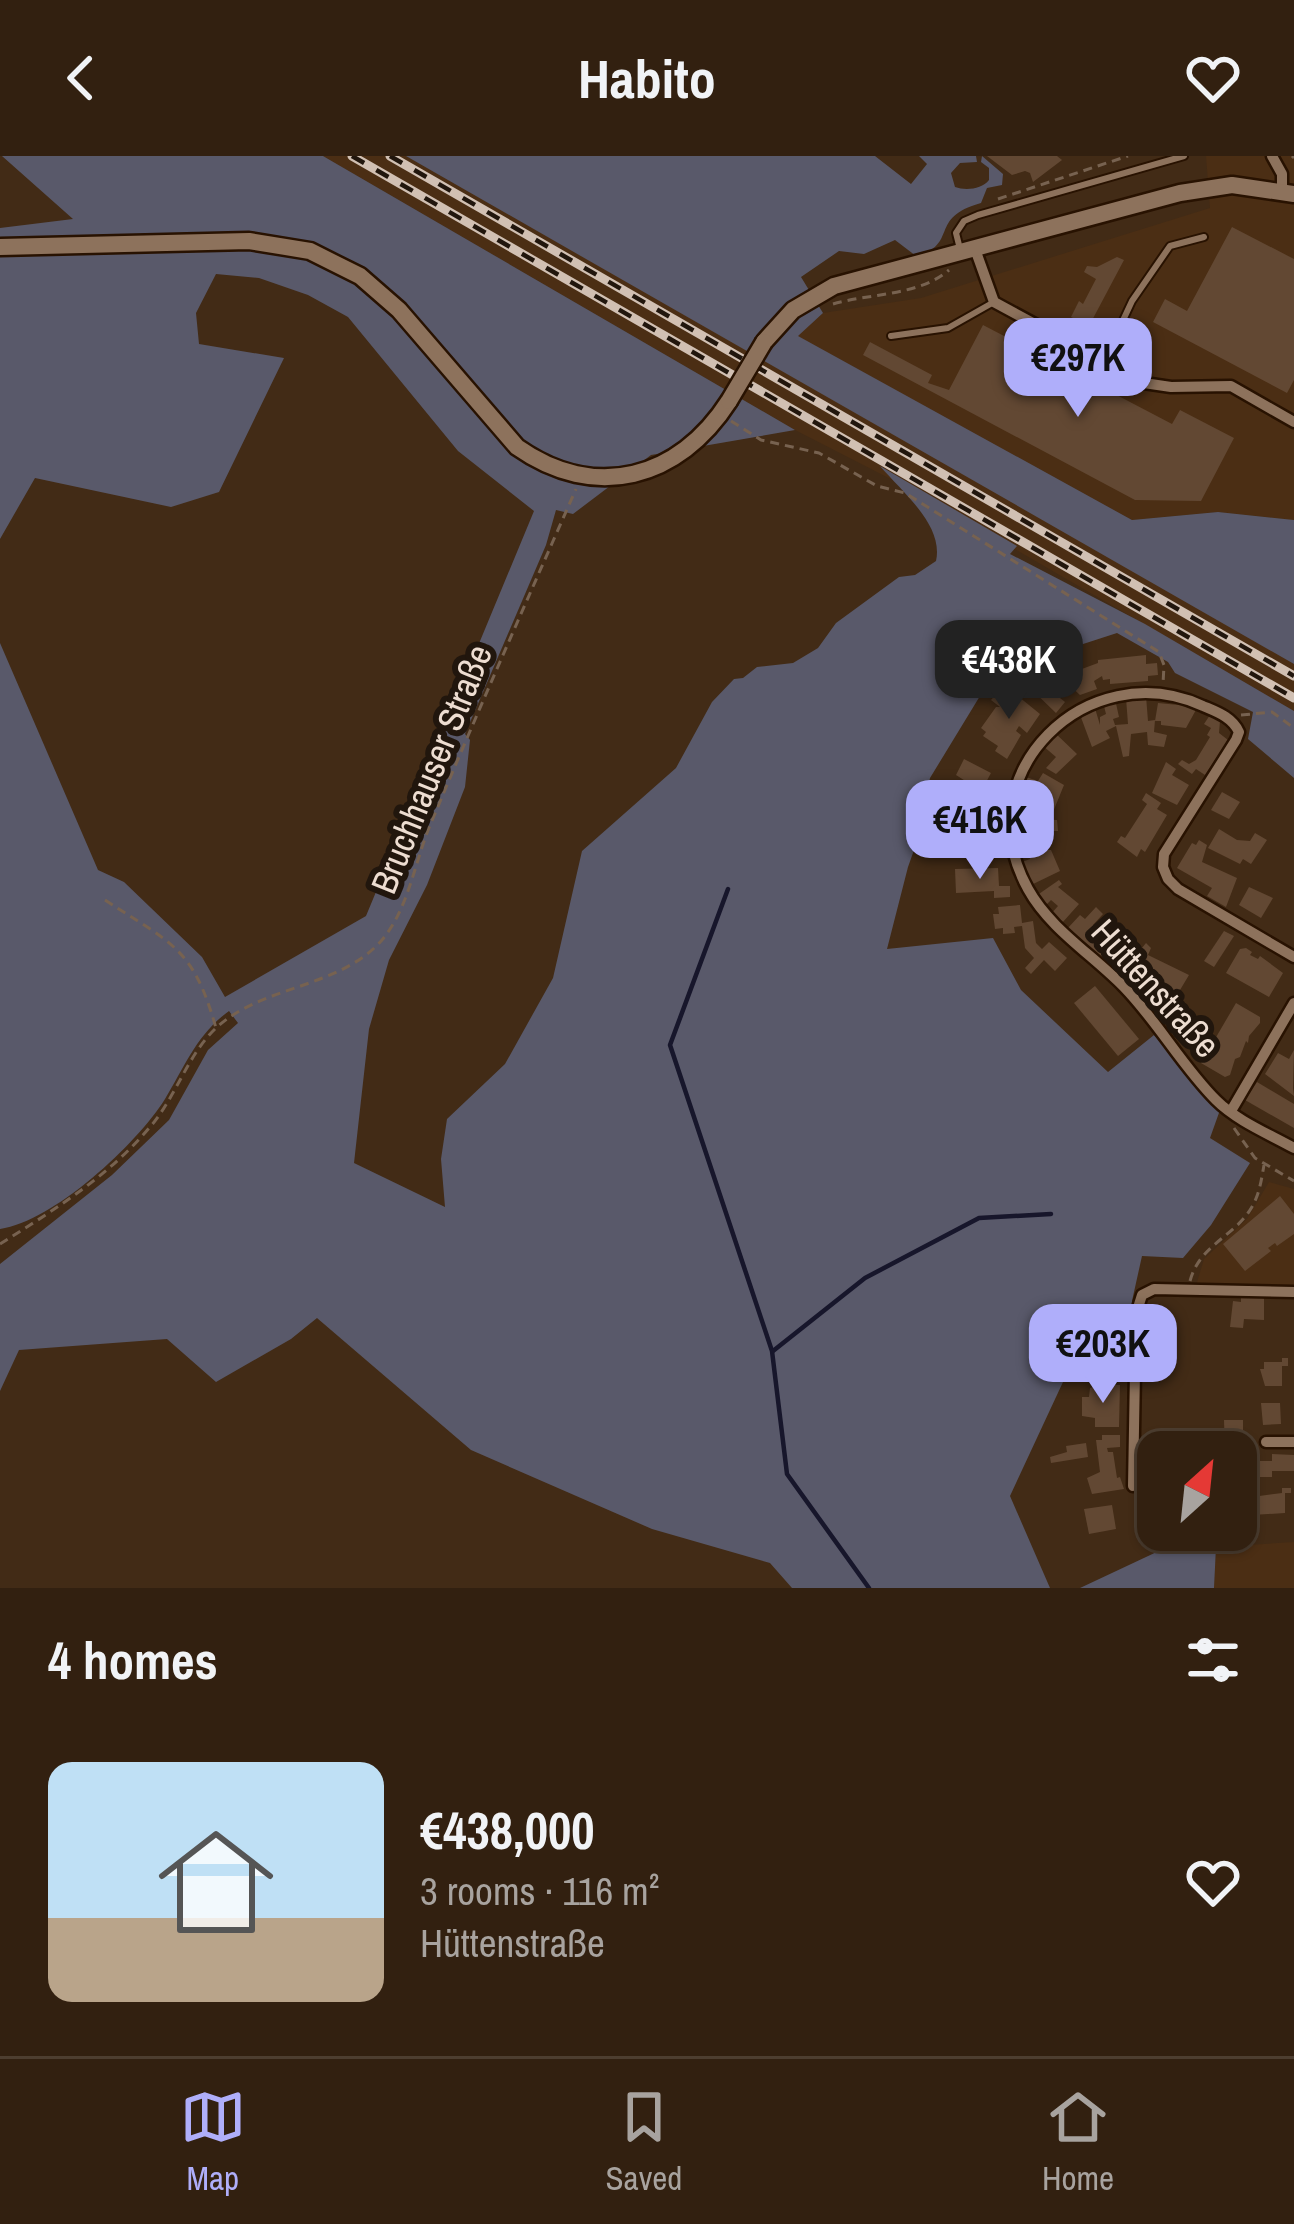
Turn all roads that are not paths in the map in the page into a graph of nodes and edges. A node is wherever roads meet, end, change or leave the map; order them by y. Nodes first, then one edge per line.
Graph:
1 (1184, 156) edge
2 (1272, 156) edge
3 (1288, 192) edge
4 (1204, 237) dead end
5 (0, 247) edge
6 (971, 254) junction
7 (994, 302) junction
8 (891, 336) dead end
9 (1104, 361) junction
10 (1294, 422) edge
11 (1294, 957) edge
12 (1294, 1003) edge
13 (1231, 1112) junction
14 (1294, 1148) edge
15 (1294, 1292) edge
16 (1266, 1442) dead end
17 (1294, 1442) edge
18 (1133, 1486) dead end

1 - 6 lane
2 - 3 street
3 - 6 main road
4 - 9 lane
5 - 6 main road, bridge
6 - 7 street
7 - 8 lane
7 - 9 street
9 - 10 street
11 - 13 street, Hüttenstraße
12 - 13 street, Hüttenstraße
13 - 14 street, Hüttenstraße
15 - 18 street
16 - 17 street

